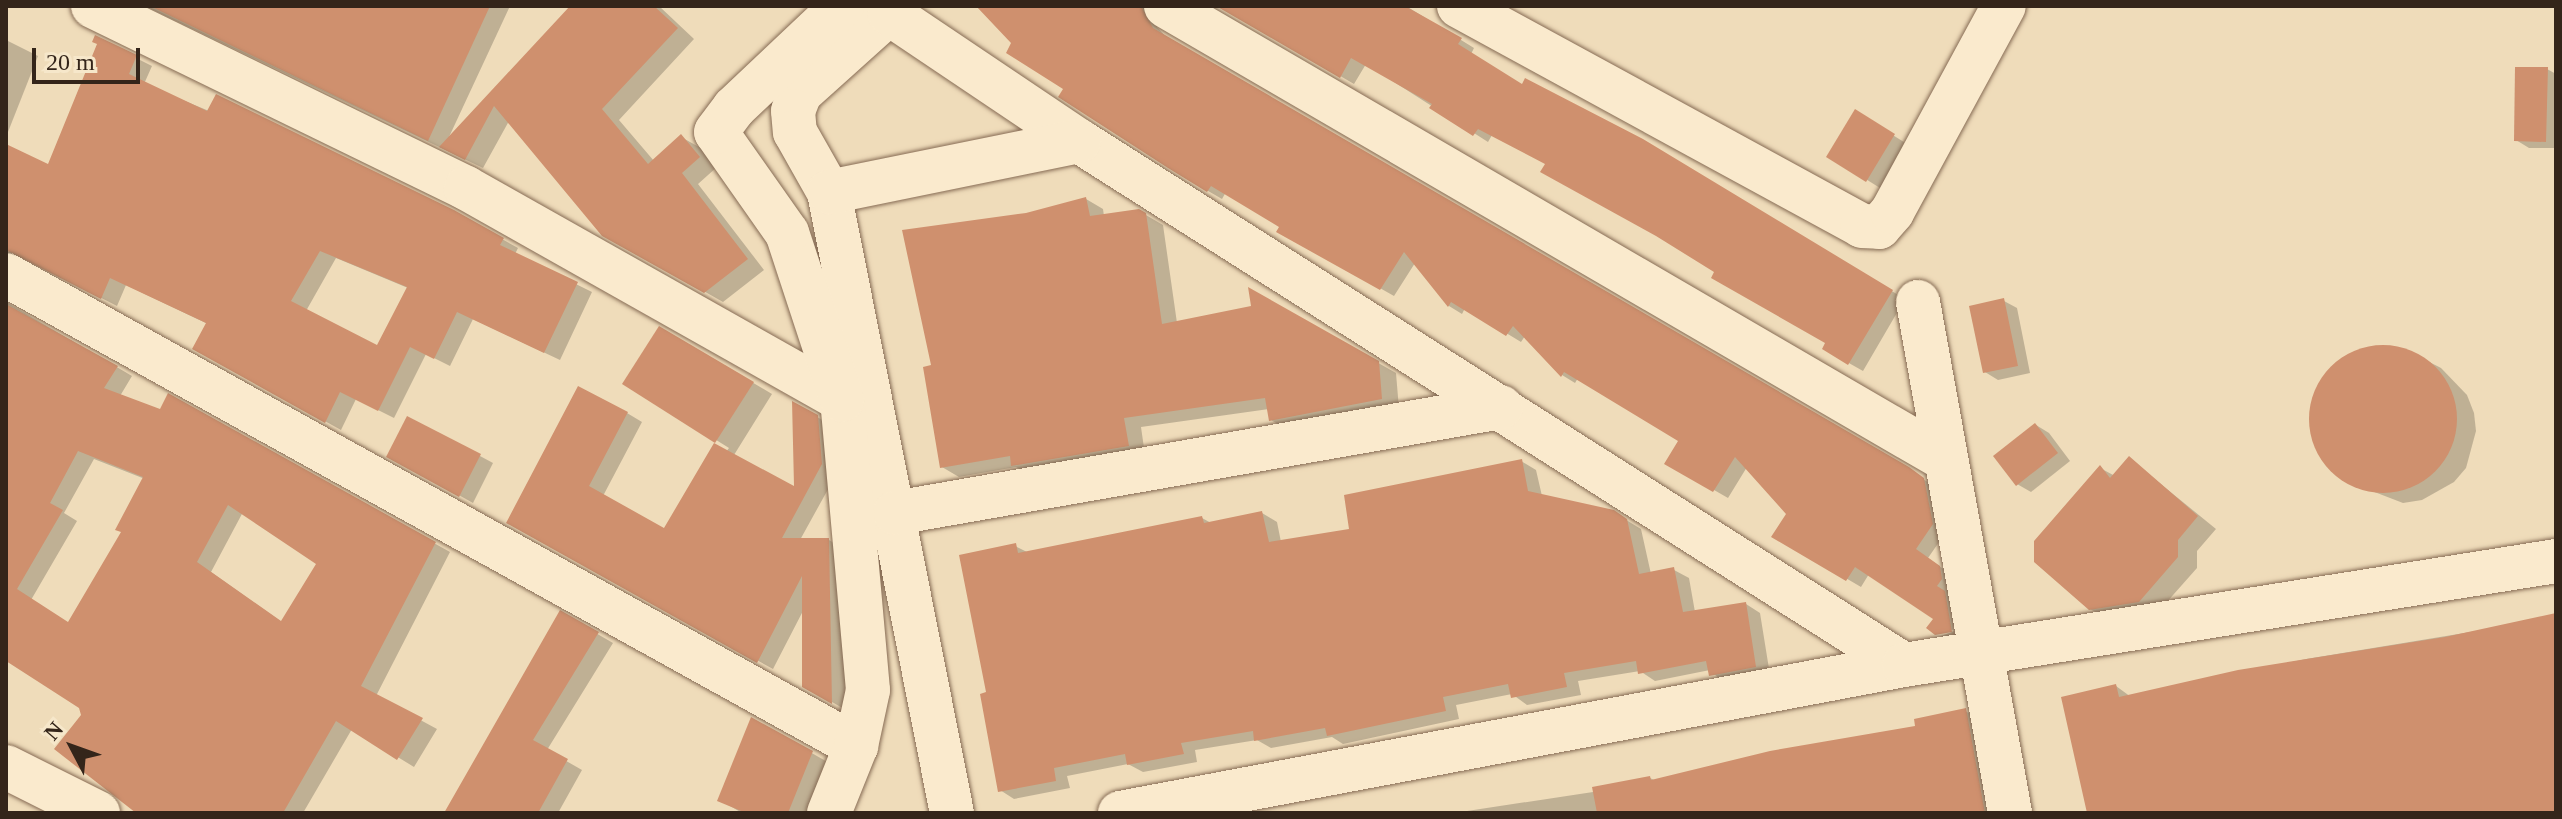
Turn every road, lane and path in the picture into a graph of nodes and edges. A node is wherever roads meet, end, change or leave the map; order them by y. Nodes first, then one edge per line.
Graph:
1 (93, 6) edge
2 (842, 6) edge
3 (1166, 6) edge
4 (1459, 6) edge
5 (2004, 6) edge
6 (894, 10) edge
7 (1079, 141) junction
8 (829, 192) junction
9 (6, 275) edge
10 (1918, 302) dead end
11 (842, 400) junction
12 (1501, 407) junction
13 (1943, 458) junction
14 (895, 513) junction
15 (2556, 561) edge
16 (1981, 656) junction
17 (1904, 665) junction
18 (856, 746) junction
19 (6, 767) edge
20 (98, 813) edge
21 (829, 813) edge
22 (952, 813) edge
23 (1120, 813) edge
24 (2010, 813) edge

1 - 11 street
2 - 11 street
3 - 13 street
4 - 5 street
6 - 7 street
6 - 8 street
7 - 8 street
7 - 12 street
8 - 14 street
9 - 18 street
10 - 13 street
11 - 18 street
12 - 14 street
12 - 17 street
13 - 16 street
14 - 22 street
15 - 16 street
16 - 17 street
16 - 24 street
17 - 23 street
18 - 21 street
19 - 20 street

